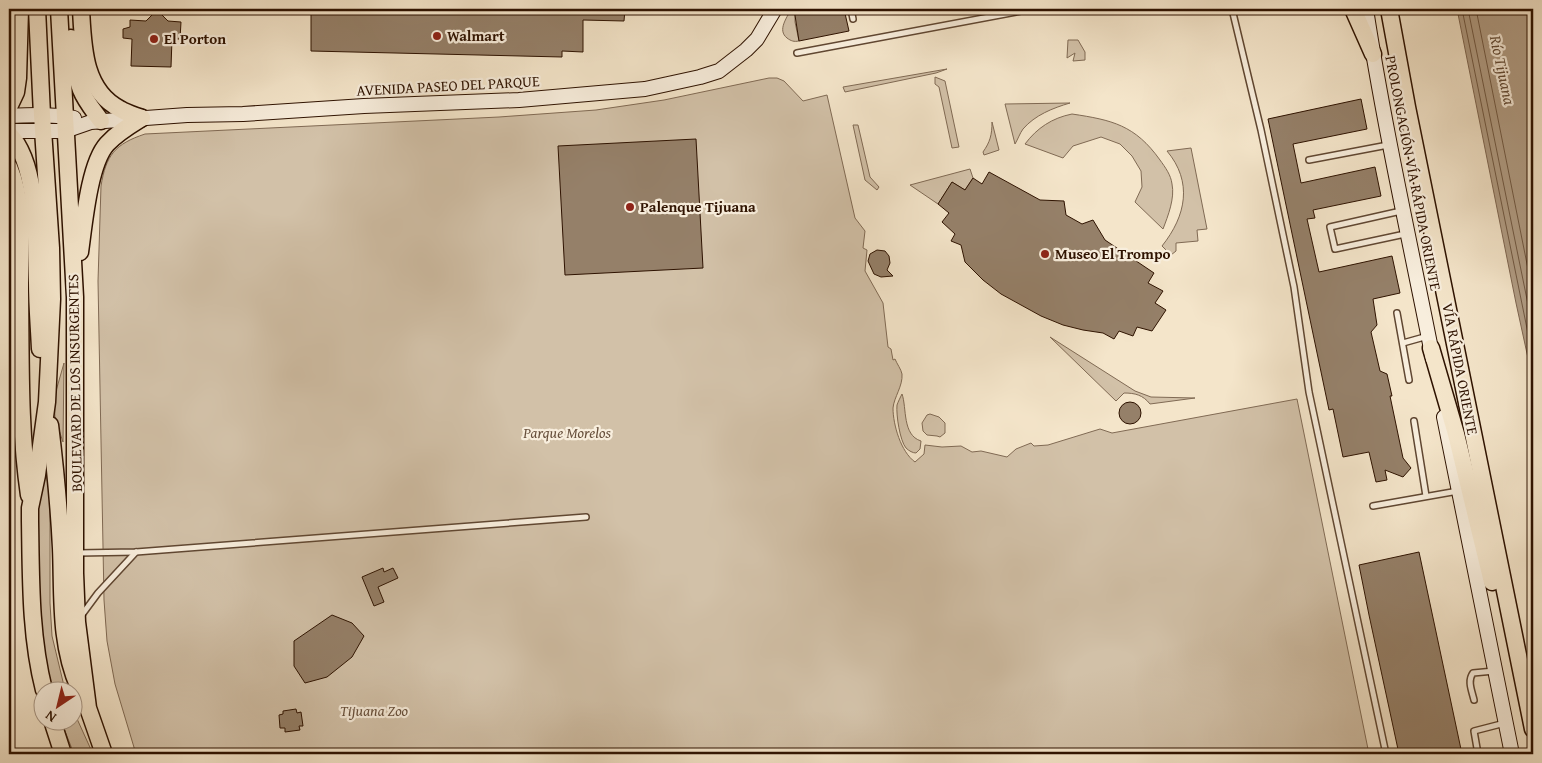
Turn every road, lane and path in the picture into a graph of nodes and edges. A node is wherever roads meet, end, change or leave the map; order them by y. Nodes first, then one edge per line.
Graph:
1 (20, 9) edge
2 (37, 9) edge
3 (59, 9) edge
4 (69, 9) edge
5 (81, 9) edge
6 (775, 9) edge
7 (851, 9) edge
8 (1032, 9) edge
9 (1232, 9) edge
10 (1353, 9) edge
11 (1366, 9) edge
12 (1389, 9) edge
13 (853, 19) dead end
14 (797, 53) dead end
15 (1373, 54) junction
16 (9, 107) edge
17 (9, 116) edge
18 (142, 118) junction
19 (96, 122) junction
20 (43, 123) junction
21 (65, 124) junction
22 (9, 133) edge
23 (1389, 144) junction
24 (1309, 160) dead end
25 (9, 167) edge
26 (1404, 211) junction
27 (1408, 233) junction
28 (75, 297) junction
29 (1397, 313) dead end
30 (1430, 342) junction
31 (1403, 343) junction
32 (1409, 380) dead end
33 (47, 402) junction
34 (1414, 421) dead end
35 (56, 466) junction
36 (37, 475) junction
37 (1459, 490) junction
38 (1426, 496) junction
39 (1373, 506) dead end
40 (30, 508) junction
41 (586, 517) dead end
42 (136, 552) junction
43 (76, 553) junction
44 (77, 622) junction
45 (1495, 671) junction
46 (42, 680) edge
47 (1523, 681) junction
48 (1474, 700) dead end
49 (88, 708) junction
50 (1505, 723) junction
51 (55, 730) edge
52 (1533, 730) edge
53 (63, 754) edge
54 (104, 754) edge
55 (1386, 754) edge
56 (1478, 754) edge
57 (1512, 754) edge

1 - 16 main road
2 - 20 main road, BOULEVARD DE LOS INSURGENTES
3 - 21 main road, BOULEVARD DE LOS INSURGENTES
4 - 19 main road
5 - 18 main road
6 - 18 main road, AVENIDA PASEO DEL PARQUE
7 - 13 lane
8 - 14 lane
9 - 55 lane
10 - 15 main road
11 - 15 main road, PROLONGACIÓN VÍA RÁPIDA ORIENTE
12 - 47 main road, VÍA RÁPIDA ORIENTE
15 - 23 main road, PROLONGACIÓN VÍA RÁPIDA ORIENTE
17 - 20 main road
18 - 19 main road, AVENIDA PASEO DEL PARQUE
18 - 28 main road
19 - 21 main road, AVENIDA PASEO DEL PARQUE
20 - 21 main road, AVENIDA PASEO DEL PARQUE
20 - 22 main road
20 - 33 main road, BOULEVARD DE LOS INSURGENTES
21 - 28 main road, BOULEVARD DE LOS INSURGENTES
22 - 33 main road
23 - 24 lane
23 - 26 main road, PROLONGACIÓN VÍA RÁPIDA ORIENTE
25 - 40 main road
26 - 27 main road, PROLONGACIÓN VÍA RÁPIDA ORIENTE
26 - 27 lane
27 - 30 main road, PROLONGACIÓN VÍA RÁPIDA ORIENTE
28 - 43 main road, BOULEVARD DE LOS INSURGENTES
29 - 31 lane
30 - 31 lane
30 - 37 main road, PROLONGACIÓN VÍA RÁPIDA ORIENTE
30 - 47 main road
31 - 32 lane
33 - 35 main road
33 - 36 main road, BOULEVARD DE LOS INSURGENTES
34 - 38 lane
35 - 36 main road
35 - 49 main road
36 - 40 main road, BOULEVARD DE LOS INSURGENTES
37 - 38 lane
37 - 45 main road, PROLONGACIÓN VÍA RÁPIDA ORIENTE
38 - 39 lane
40 - 46 main road, BOULEVARD DE LOS INSURGENTES
41 - 42 lane
42 - 43 lane
42 - 44 lane
43 - 44 main road, BOULEVARD DE LOS INSURGENTES
44 - 49 main road, BOULEVARD DE LOS INSURGENTES
45 - 48 lane
45 - 50 main road, PROLONGACIÓN VÍA RÁPIDA ORIENTE
47 - 52 main road, VÍA RÁPIDA ORIENTE
49 - 54 main road, BOULEVARD DE LOS INSURGENTES
50 - 56 lane
50 - 57 main road, PROLONGACIÓN VÍA RÁPIDA ORIENTE
51 - 53 main road

